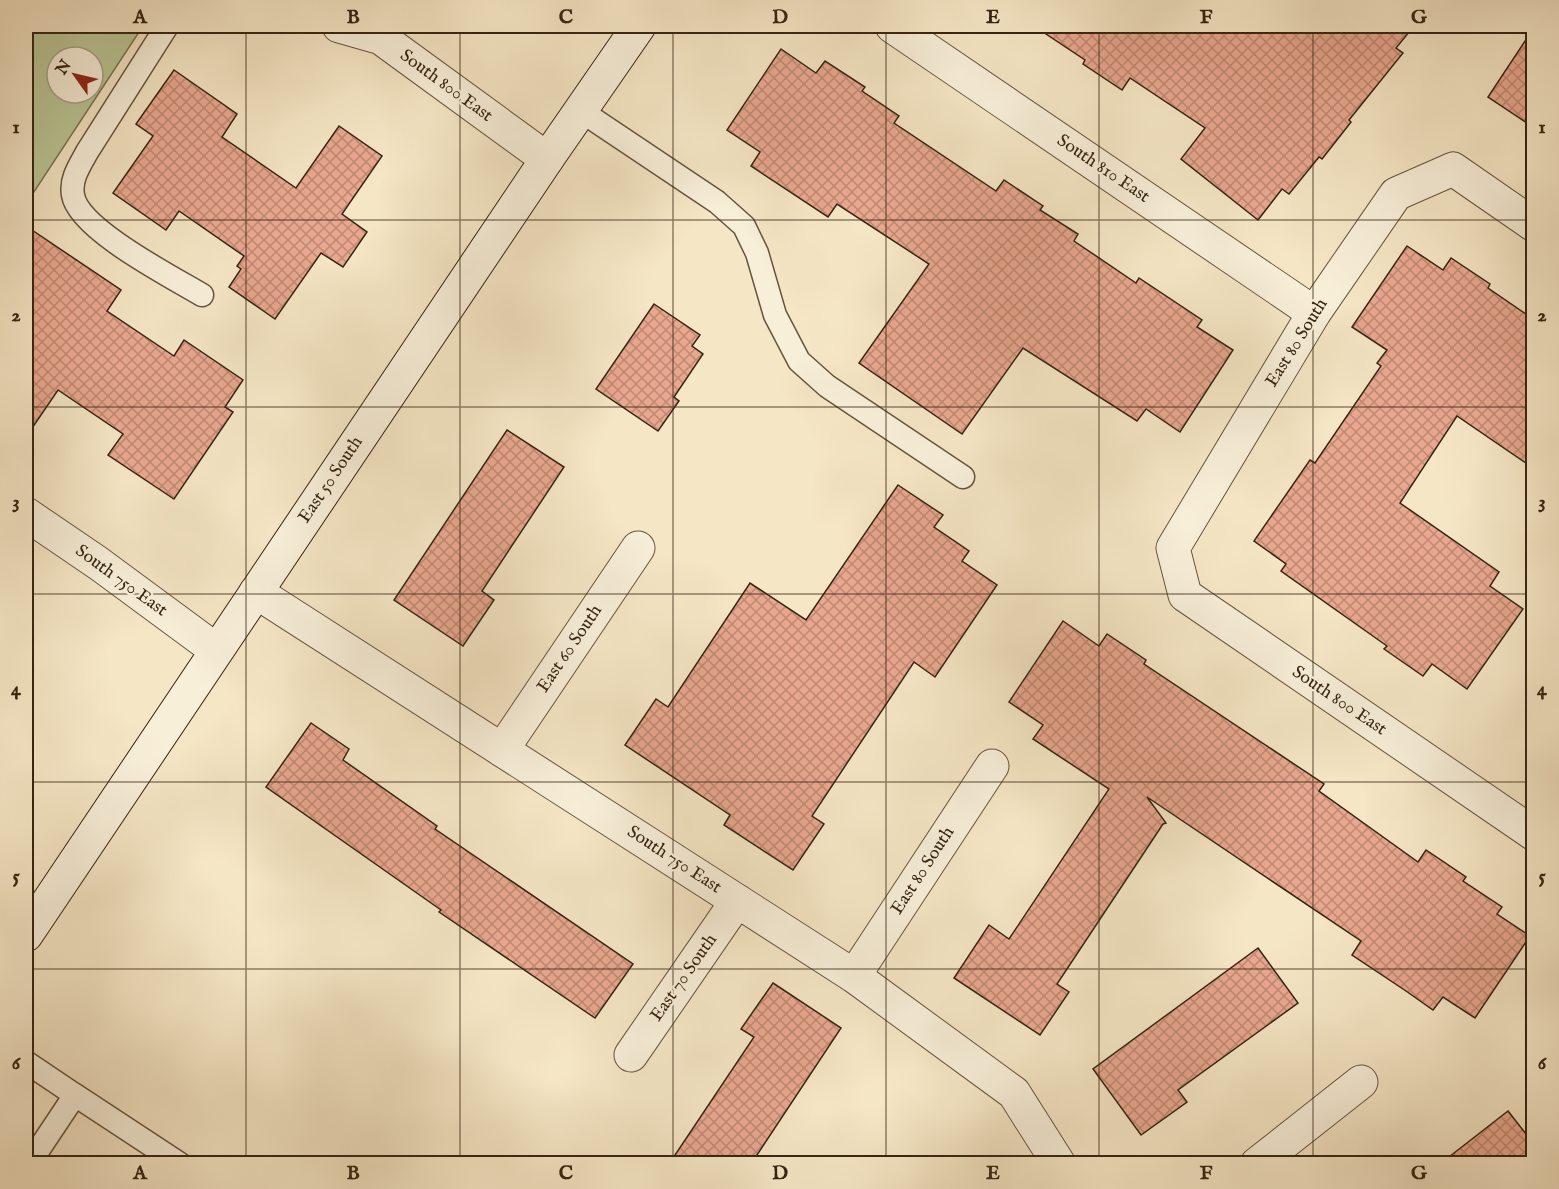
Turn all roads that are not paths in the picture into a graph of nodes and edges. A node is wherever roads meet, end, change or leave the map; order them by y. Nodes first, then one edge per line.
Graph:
1 (167, 26) edge
2 (339, 26) edge
3 (639, 26) edge
4 (892, 26) edge
5 (581, 111) junction
6 (547, 159) junction
7 (1533, 225) edge
8 (202, 295) dead end
9 (1314, 313) junction
10 (963, 477) dead end
11 (26, 514) edge
12 (638, 548) dead end
13 (1173, 548) joint
14 (256, 592) junction
15 (216, 651) junction
16 (502, 750) junction
17 (992, 766) dead end
18 (1533, 834) edge
19 (737, 901) junction
20 (26, 935) edge
21 (854, 976) junction
22 (631, 1054) dead end
23 (26, 1062) edge
24 (1361, 1082) dead end
25 (75, 1095) junction
26 (28, 1164) edge
27 (180, 1164) edge
28 (1059, 1164) edge
29 (1257, 1164) edge

1 - 8 lane
2 - 6 street, South 800 East
3 - 5 street, East 50 South
4 - 9 street, South 810 East
5 - 6 street, East 50 South
5 - 10 lane
6 - 14 street, East 50 South
7 - 9 street, East 80 South
9 - 13 street, East 80 South
11 - 15 street, South 750 East
12 - 16 street, East 60 South
13 - 18 street, South 800 East
14 - 15 street, East 50 South
14 - 16 street, South 750 East
15 - 20 street, East 50 South
16 - 19 street, South 750 East
17 - 21 street, East 80 South
19 - 21 street, South 750 East
19 - 22 street, East 70 South
21 - 28 street, South 750 East
23 - 25 lane
24 - 29 street
25 - 26 lane
25 - 27 lane

